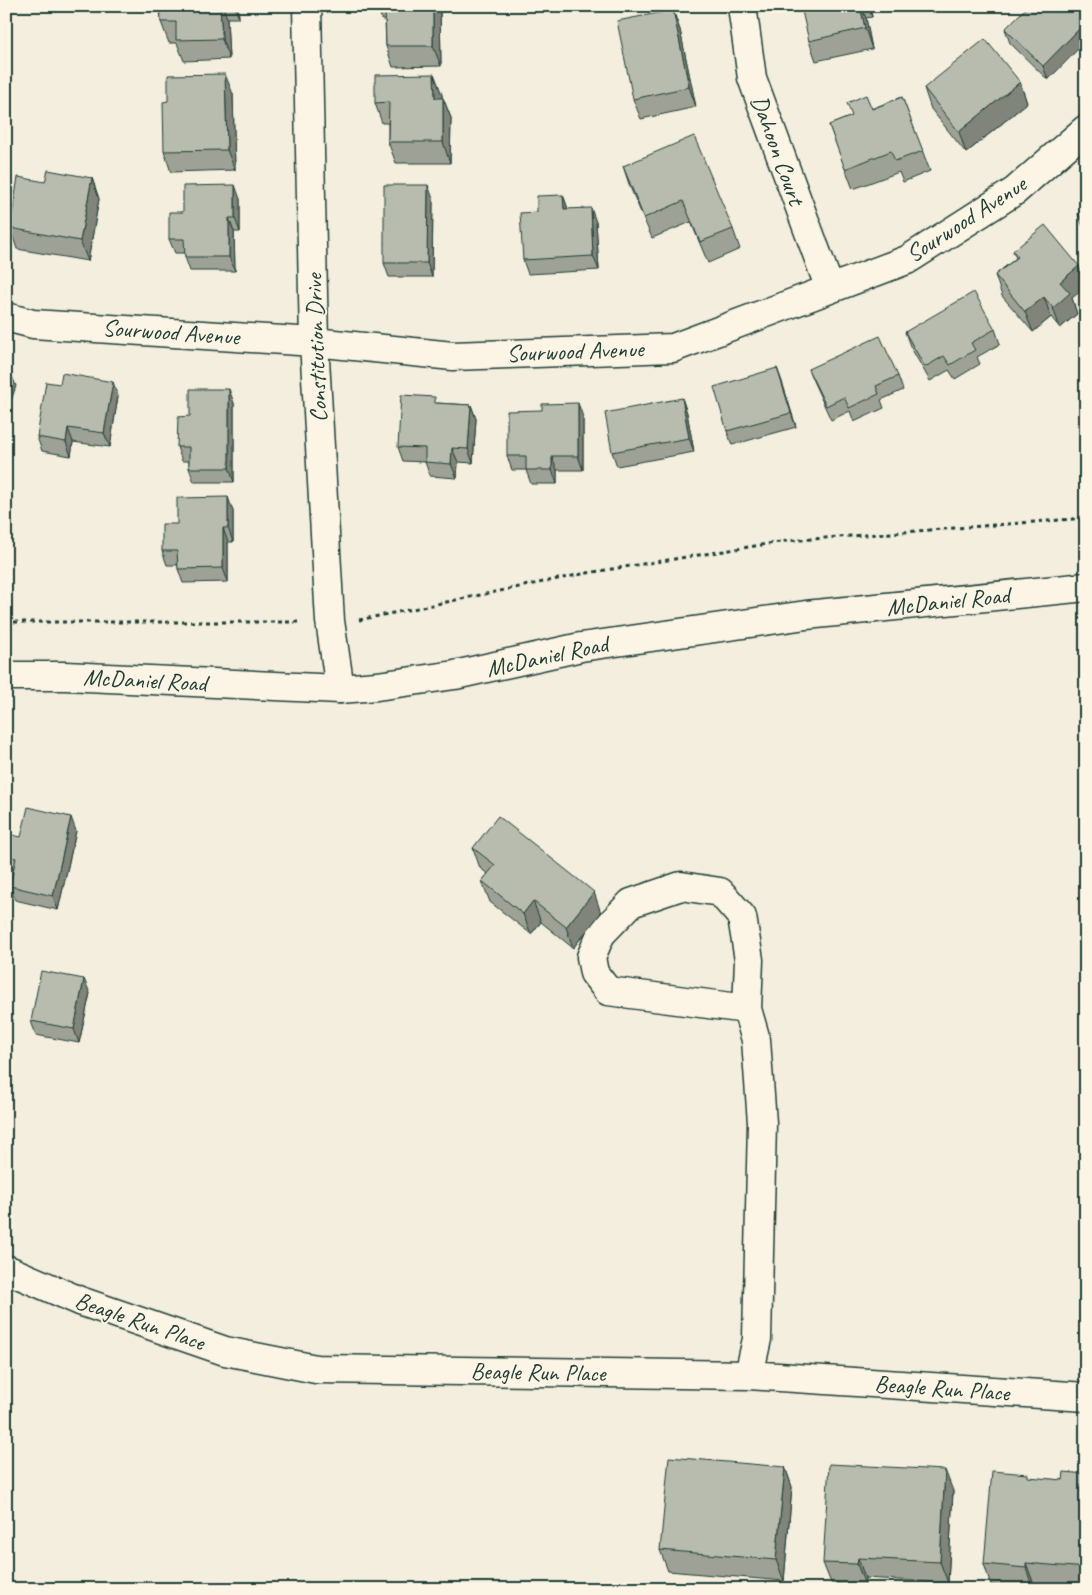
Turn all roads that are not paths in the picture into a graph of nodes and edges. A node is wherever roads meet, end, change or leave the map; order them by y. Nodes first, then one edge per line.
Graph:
1 (308, 6) edge
2 (742, 6) edge
3 (1086, 130) edge
4 (830, 289) junction
5 (6, 317) edge
6 (314, 342) junction
7 (1086, 586) edge
8 (6, 676) edge
9 (340, 688) junction
10 (747, 1009) junction
11 (6, 1269) edge
12 (749, 1375) junction
13 (1086, 1397) edge

1 - 6 street, Constitution Drive
2 - 4 street, Dahoon Court
3 - 4 street, Sourwood Avenue
4 - 6 street, Sourwood Avenue
5 - 6 street, Sourwood Avenue
6 - 9 street, Constitution Drive
7 - 9 street, McDaniel Road
8 - 9 street, McDaniel Road
10 - 10 street
10 - 12 street
11 - 12 street, Beagle Run Place
12 - 13 street, Beagle Run Place

